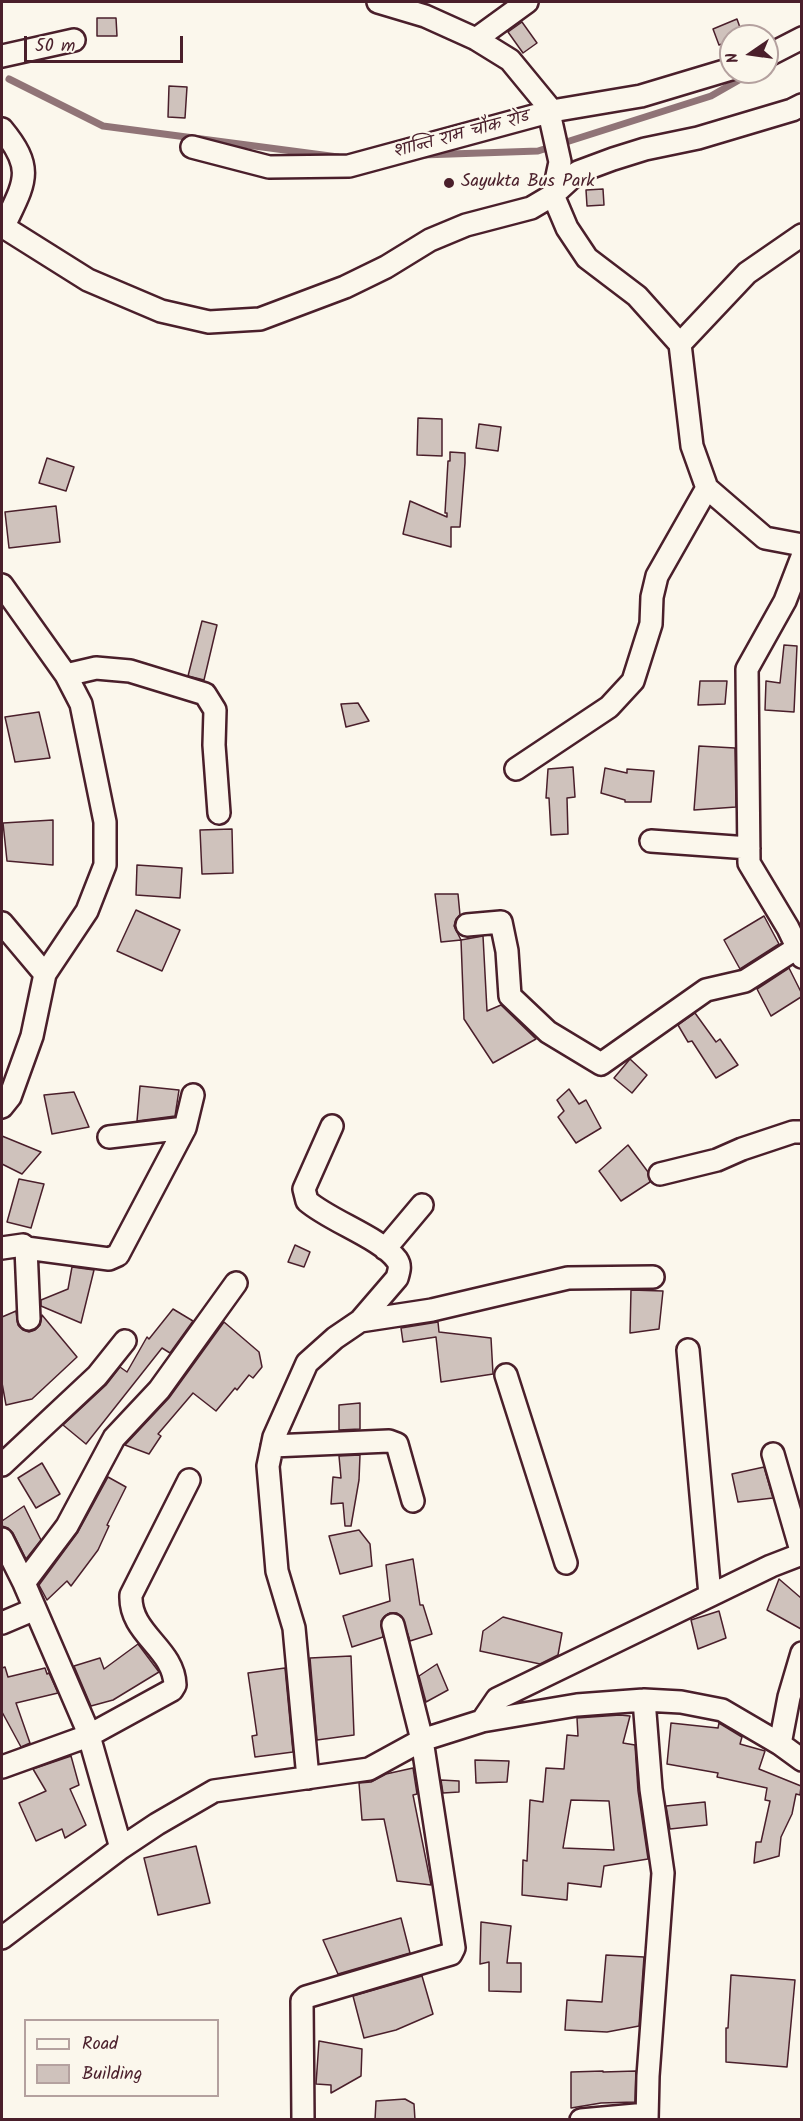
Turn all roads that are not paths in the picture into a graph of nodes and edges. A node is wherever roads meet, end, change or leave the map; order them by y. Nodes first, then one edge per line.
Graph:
1 (378, 2) edge
2 (527, 2) edge
3 (801, 38) edge
4 (476, 39) junction
5 (74, 40) dead end
6 (779, 50) edge
7 (2, 56) edge
8 (719, 73) edge
9 (801, 105) edge
10 (551, 114) junction
11 (2, 129) edge
12 (192, 147) dead end
13 (553, 195) junction
14 (3, 226) edge
15 (801, 235) edge
16 (680, 344) junction
17 (707, 488) junction
18 (801, 545) edge
19 (801, 557) edge
20 (2, 585) edge
21 (66, 675) junction
22 (516, 769) dead end
23 (219, 813) dead end
24 (651, 841) dead end
25 (749, 848) junction
26 (2, 923) edge
27 (467, 925) dead end
28 (799, 953) edge
29 (45, 974) junction
30 (194, 1095) dead end
31 (2, 1107) edge
32 (332, 1126) dead end
33 (185, 1128) junction
34 (801, 1132) edge
35 (109, 1137) dead end
36 (660, 1174) dead end
37 (422, 1205) dead end
38 (2, 1248) edge
39 (26, 1248) junction
40 (385, 1249) junction
41 (653, 1277) dead end
42 (236, 1283) dead end
43 (29, 1319) dead end
44 (360, 1321) junction
45 (125, 1341) dead end
46 (688, 1350) dead end
47 (506, 1375) dead end
48 (272, 1446) junction
49 (773, 1454) dead end
50 (2, 1465) edge
51 (189, 1480) dead end
52 (413, 1501) dead end
53 (2, 1539) edge
54 (801, 1554) edge
55 (566, 1563) dead end
56 (24, 1583) junction
57 (710, 1595) junction
58 (35, 1609) junction
59 (2, 1623) edge
60 (393, 1625) dead end
61 (801, 1653) edge
62 (645, 1700) junction
63 (482, 1721) junction
64 (88, 1736) junction
65 (422, 1740) junction
66 (780, 1744) junction
67 (801, 1760) edge
68 (2, 1767) edge
69 (308, 1778) junction
70 (121, 1848) junction
71 (4, 1931) edge
72 (647, 2117) edge
73 (303, 2120) edge
74 (581, 2120) edge

1 - 4 street
2 - 4 street
3 - 6 street
4 - 10 street
5 - 7 street
8 - 10 street, शान्ति राम चौक रोड
9 - 13 street
10 - 12 street, शान्ति राम चौक रोड
10 - 13 street
11 - 14 street
13 - 14 street
13 - 16 street
15 - 16 street
16 - 17 street
17 - 18 street
17 - 22 street
19 - 25 street
20 - 21 street
21 - 23 street
21 - 29 street
24 - 25 street
25 - 28 street
26 - 29 street
27 - 28 street
29 - 31 street
30 - 33 street
32 - 40 street
33 - 35 street
33 - 39 street
34 - 36 street
37 - 40 street
38 - 39 street
39 - 43 street
40 - 44 street
41 - 44 street
42 - 56 street
44 - 48 street
45 - 50 street
46 - 57 street
47 - 55 street
48 - 52 street
48 - 69 street
49 - 54 street
51 - 64 street
53 - 56 street
54 - 57 street
56 - 58 street
57 - 63 street
58 - 59 street
58 - 64 street
60 - 65 street
61 - 66 street
62 - 63 street
62 - 66 street
62 - 72 street
63 - 65 street
64 - 68 street
64 - 70 street
65 - 69 street
65 - 73 street
66 - 67 street
69 - 70 street
70 - 71 street
72 - 74 street

